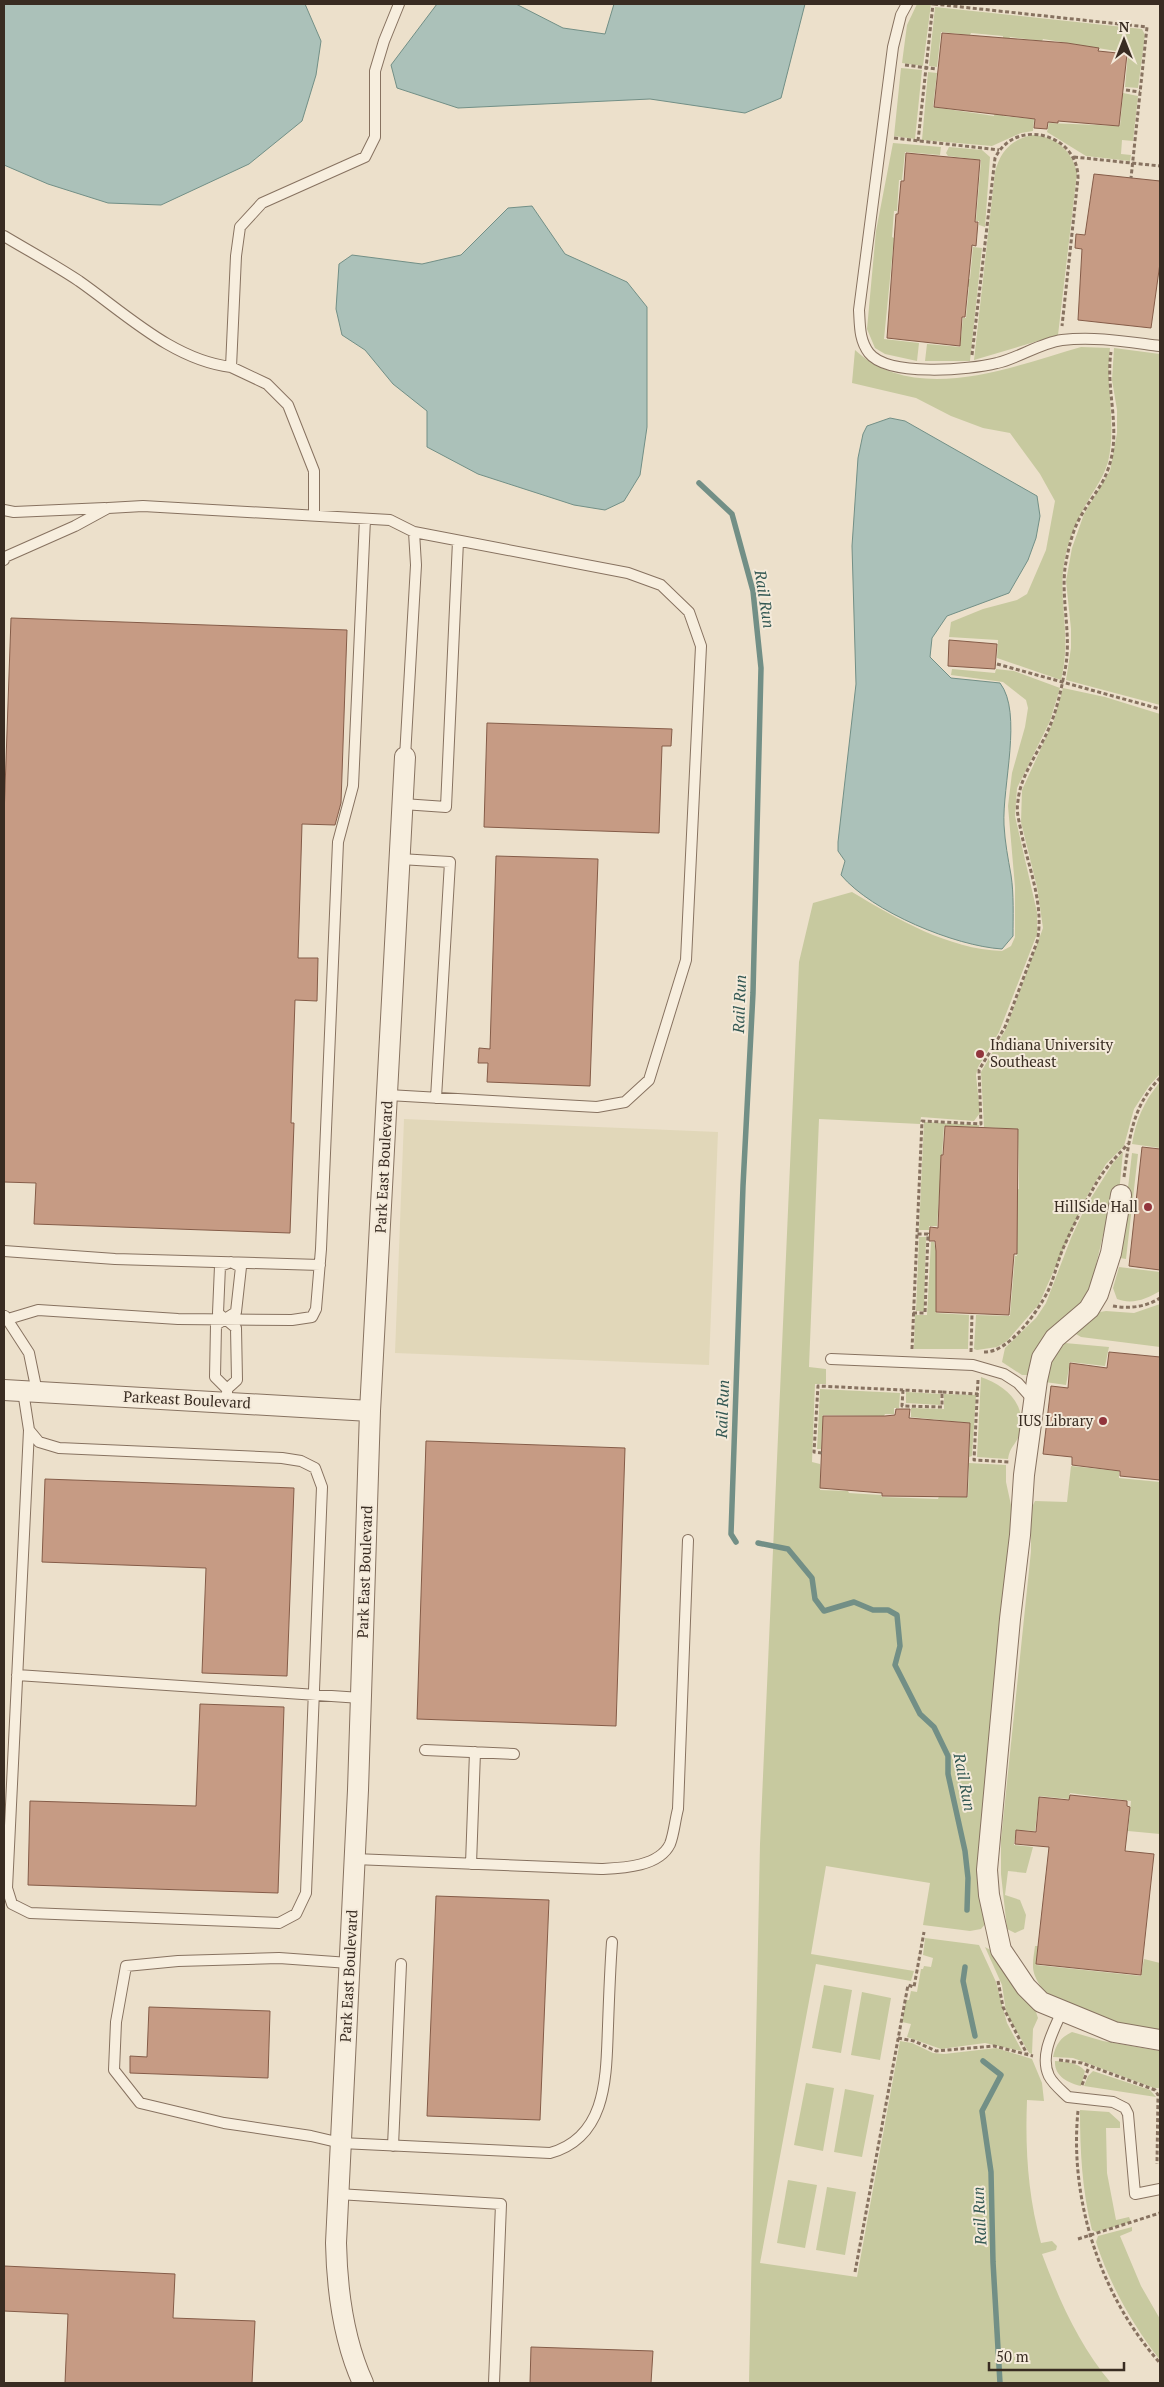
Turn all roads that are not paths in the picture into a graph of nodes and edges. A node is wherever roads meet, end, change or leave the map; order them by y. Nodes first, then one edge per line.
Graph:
1 (399, 4) edge
2 (907, 4) edge
3 (4, 236) edge
4 (1160, 346) edge
5 (231, 367) junction
6 (108, 508) junction
7 (4, 510) edge
8 (314, 516) junction
9 (365, 519) junction
10 (414, 532) junction
11 (458, 541) junction
12 (4, 560) edge
13 (405, 757) joint
14 (403, 804) junction
15 (400, 859) junction
16 (388, 1095) junction
17 (436, 1098) junction
18 (1121, 1195) road end
19 (4, 1251) edge
20 (231, 1262) junction
21 (320, 1265) junction
22 (6, 1317) edge
23 (227, 1319) junction
24 (831, 1359) dead end
25 (21, 1391) edge
26 (227, 1396) junction
27 (1034, 1402) junction
28 (370, 1411) junction
29 (29, 1430) junction
30 (688, 1540) dead end
31 (17, 1675) junction
32 (314, 1694) junction
33 (361, 1698) junction
34 (425, 1750) dead end
35 (475, 1752) junction
36 (514, 1754) dead end
37 (354, 1859) junction
38 (471, 1864) junction
39 (612, 1942) dead end
40 (349, 1963) junction
41 (401, 1964) dead end
42 (1062, 2011) junction
43 (1160, 2040) edge
44 (341, 2143) junction
45 (393, 2146) junction
46 (1160, 2189) edge
47 (338, 2194) junction
48 (363, 2383) edge
49 (494, 2383) edge

1 - 5 lane
2 - 4 lane
3 - 5 lane
5 - 8 lane
6 - 7 lane
6 - 8 lane
6 - 12 lane
8 - 9 lane
9 - 10 lane
9 - 21 lane
10 - 11 lane
10 - 13 lane
11 - 14 lane
11 - 17 lane
13 - 14 street, Park East Boulevard
14 - 15 street, Park East Boulevard
15 - 16 street, Park East Boulevard
15 - 17 lane
16 - 17 lane
16 - 28 street, Park East Boulevard
18 - 27 street
19 - 20 lane
20 - 21 lane
20 - 23 lane
20 - 23 lane
21 - 23 lane
22 - 23 lane
22 - 25 lane
23 - 26 lane
23 - 26 lane
24 - 27 lane
25 - 26 street, Parkeast Boulevard
25 - 29 lane
26 - 28 street, Parkeast Boulevard
27 - 42 street
28 - 33 street, Park East Boulevard
29 - 31 lane
29 - 32 lane
30 - 38 lane
31 - 32 lane
31 - 32 lane
32 - 33 lane
33 - 37 street, Park East Boulevard
34 - 35 lane
35 - 36 lane
35 - 38 lane
37 - 38 lane
37 - 40 street, Park East Boulevard
39 - 45 lane
40 - 44 street, Park East Boulevard
40 - 44 lane
41 - 45 lane
42 - 43 street
42 - 46 lane
44 - 45 lane
44 - 47 street, Park East Boulevard
47 - 48 street, Park East Boulevard
47 - 49 lane

